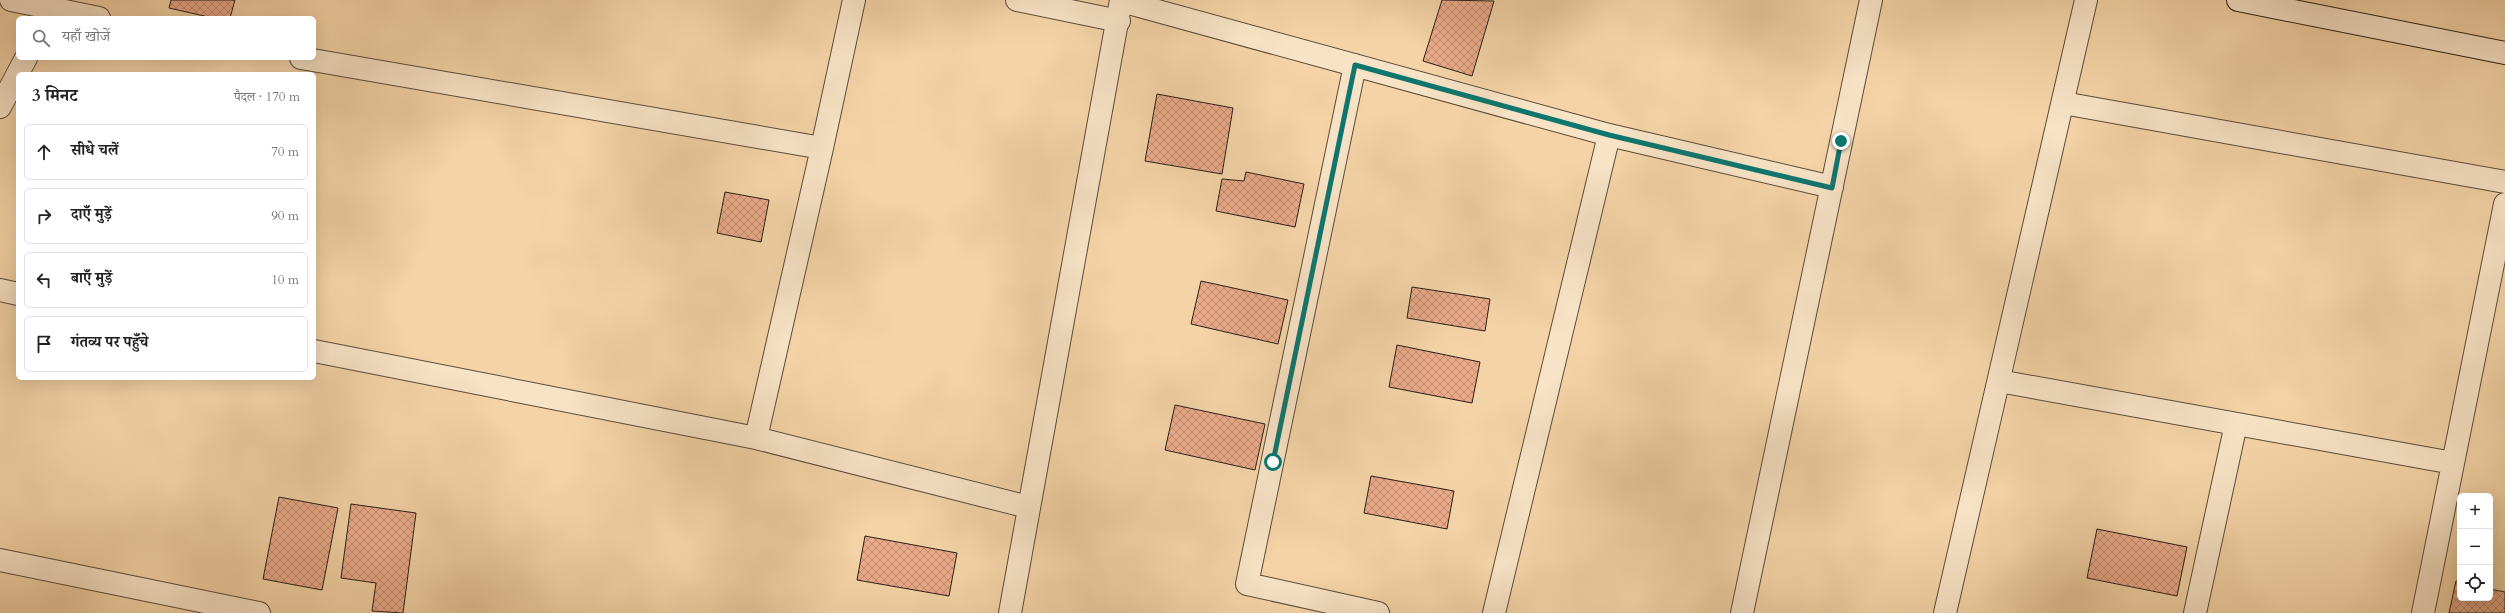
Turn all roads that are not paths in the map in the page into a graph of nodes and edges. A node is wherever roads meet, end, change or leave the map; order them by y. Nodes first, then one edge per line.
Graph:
1 (11, 0) edge
2 (854, 0) edge
3 (1017, 0) edge
4 (1871, 0) edge
5 (2086, 0) edge
6 (2238, 0) edge
7 (1120, 7) edge
8 (49, 13) edge
9 (79, 16) edge
10 (2505, 53) edge
11 (25, 60) edge
12 (304, 64) edge
13 (1355, 65) junction
14 (19, 72) edge
15 (16, 77) edge
16 (2063, 103) junction
17 (0, 107) edge
18 (1609, 135) junction
19 (822, 148) junction
20 (2505, 182) edge
21 (1832, 188) junction
22 (2505, 204) edge
23 (0, 290) edge
24 (16, 294) edge
25 (316, 351) edge
26 (1999, 381) junction
27 (2236, 424) junction
28 (756, 438) junction
29 (2453, 463) junction
30 (1028, 507) junction
31 (0, 560) edge
32 (259, 613) edge
33 (1010, 613) edge
34 (1378, 613) edge
35 (1494, 613) edge
36 (1742, 613) edge
37 (1945, 613) edge
38 (2195, 613) edge
39 (2423, 613) edge

1 - 8 street
2 - 19 street
3 - 7 street
4 - 21 street
5 - 16 street
6 - 10 street
7 - 13 street
7 - 30 street
8 - 9 street
11 - 14 street
12 - 19 street
13 - 18 street
13 - 34 street
15 - 17 street
16 - 20 street
16 - 26 street
18 - 21 street
18 - 35 street
19 - 28 street
21 - 36 street
22 - 29 street
23 - 24 street
25 - 28 street
26 - 27 street
26 - 37 street
27 - 29 street
27 - 38 street
28 - 30 street
29 - 39 street
30 - 33 street
31 - 32 street

